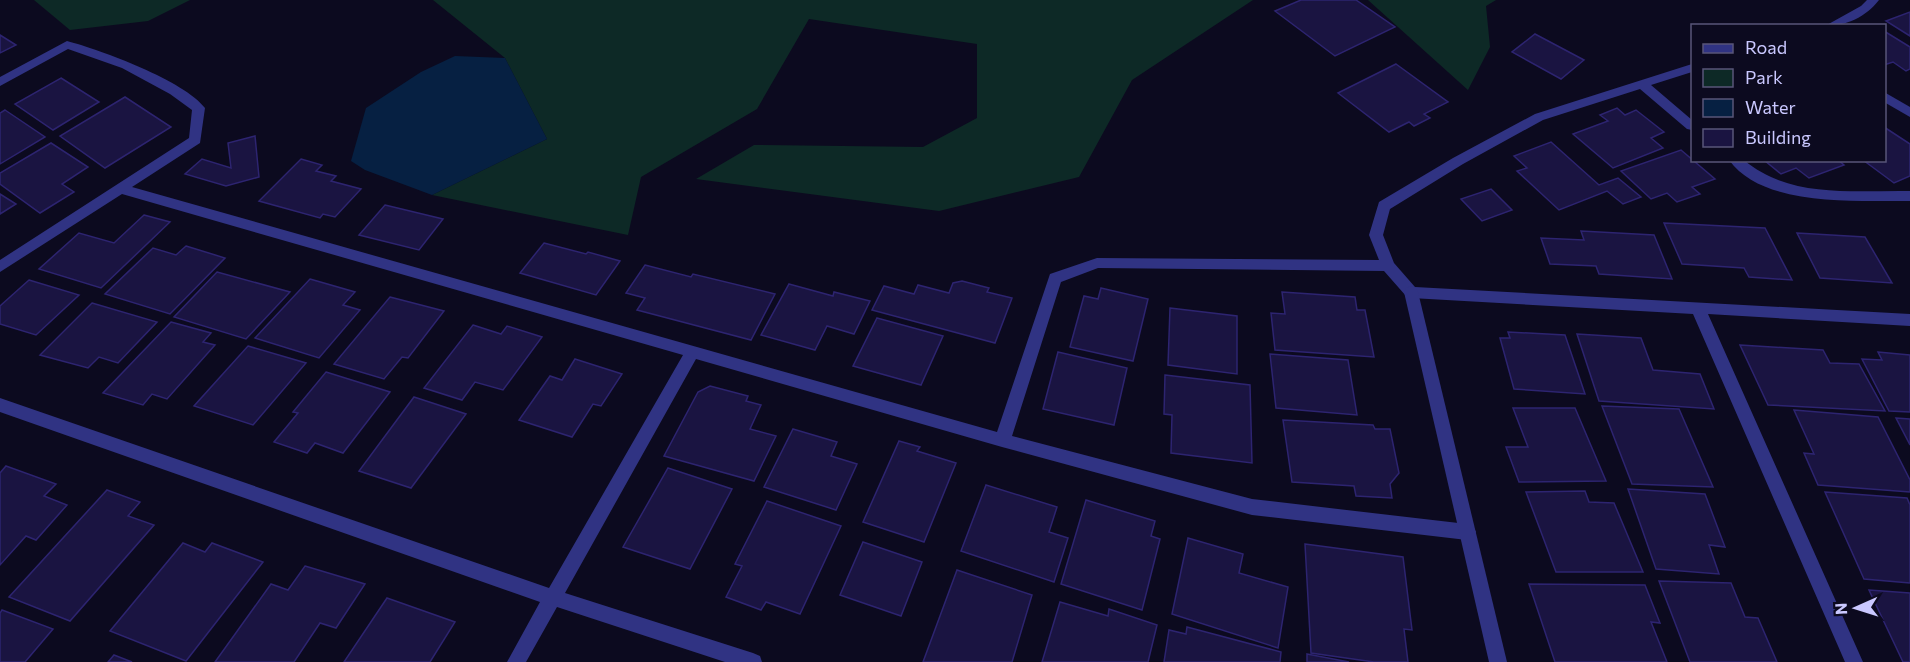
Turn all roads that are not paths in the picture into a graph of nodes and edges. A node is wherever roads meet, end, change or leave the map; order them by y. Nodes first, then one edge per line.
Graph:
1 (1873, 0) edge
2 (1835, 24) edge
3 (1691, 68) edge
4 (0, 82) edge
5 (1641, 83) junction
6 (1886, 97) edge
7 (1910, 113) edge
8 (1691, 125) edge
9 (1737, 162) edge
10 (121, 189) junction
11 (1910, 196) edge
12 (1388, 266) junction
13 (0, 267) edge
14 (1411, 292) junction
15 (1698, 308) junction
16 (1910, 320) edge
17 (693, 351) junction
18 (0, 405) edge
19 (1002, 440) junction
20 (1467, 532) junction
21 (551, 597) junction
22 (516, 662) edge
23 (753, 662) edge
24 (1498, 662) edge
25 (1854, 662) edge

1 - 2 street
3 - 5 street
4 - 10 street
5 - 8 street
5 - 12 street
6 - 7 street
9 - 11 street
10 - 13 street
10 - 17 street
12 - 14 street
12 - 19 street
14 - 15 street
14 - 20 street
15 - 16 street
15 - 25 street
17 - 19 street
17 - 21 street
18 - 21 street
19 - 20 street
20 - 24 street
21 - 22 street
21 - 23 street

